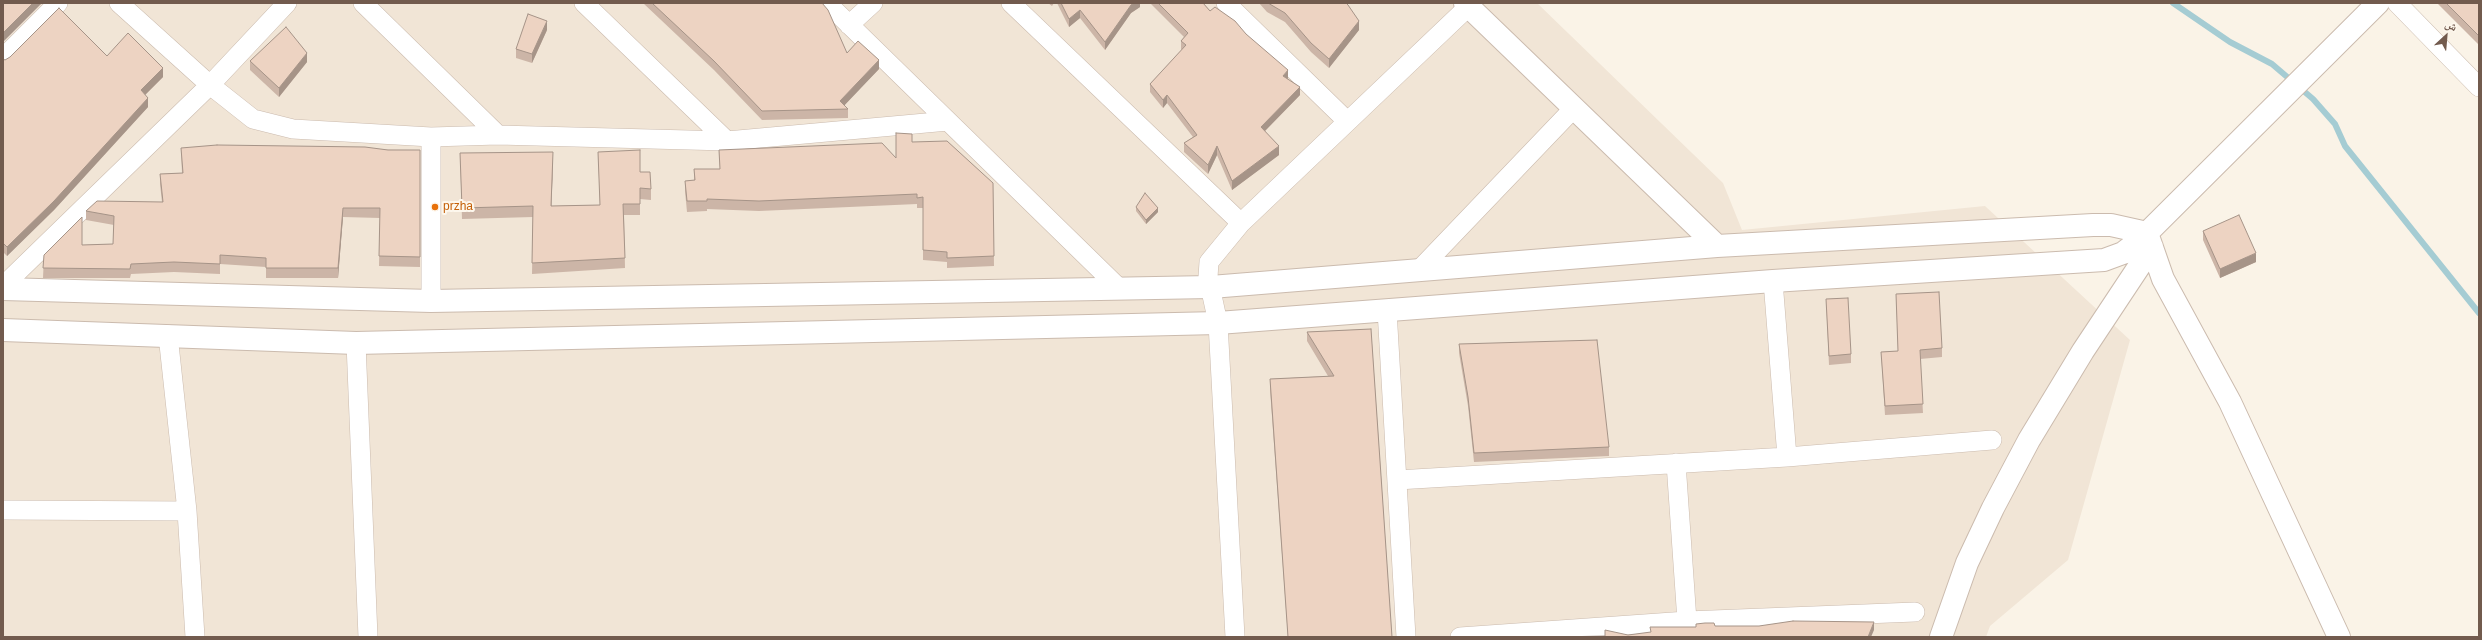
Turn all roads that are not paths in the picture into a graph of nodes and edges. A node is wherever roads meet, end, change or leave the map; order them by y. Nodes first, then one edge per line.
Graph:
1 (58, 3) edge
2 (119, 3) edge
3 (287, 3) edge
4 (363, 3) edge
5 (584, 3) edge
6 (827, 3) edge
7 (873, 3) edge
8 (1011, 3) edge
9 (1226, 3) edge
10 (2378, 3) edge
11 (2398, 3) edge
12 (1467, 5) edge
13 (849, 25) junction
14 (3, 58) edge
15 (210, 85) junction
16 (2479, 87) edge
17 (1574, 108) junction
18 (948, 121) junction
19 (1347, 121) junction
20 (498, 135) junction
21 (431, 137) junction
22 (727, 141) junction
23 (1240, 223) junction
24 (2149, 240) junction
25 (1717, 246) junction
26 (1419, 270) junction
27 (1773, 281) junction
28 (3, 286) edge
29 (1211, 287) junction
30 (1119, 288) junction
31 (3, 289) edge
32 (430, 301) junction
33 (1387, 310) junction
34 (1218, 323) junction
35 (3, 330) edge
36 (168, 335) junction
37 (356, 343) junction
38 (1992, 440) dead end
39 (1787, 457) junction
40 (1676, 463) junction
41 (1397, 480) junction
42 (3, 510) edge
43 (187, 511) junction
44 (1915, 612) dead end
45 (1687, 621) junction
46 (195, 637) edge
47 (368, 637) edge
48 (1235, 637) edge
49 (1406, 637) edge
50 (1460, 637) edge
51 (1941, 637) edge
52 (2339, 637) edge

1 - 14 street
2 - 15 street
3 - 15 street
4 - 20 street
5 - 22 street
6 - 13 street
7 - 13 street
8 - 23 street
9 - 19 street
10 - 24 street
11 - 16 street
12 - 17 street
12 - 19 street
13 - 18 street
15 - 21 street
15 - 28 street
17 - 25 street
17 - 26 street
18 - 22 street
18 - 30 street
19 - 23 street
20 - 21 street
20 - 22 street
21 - 32 street
23 - 29 street
24 - 25 street
24 - 27 street
24 - 51 street
24 - 52 street
25 - 26 street
26 - 29 street
27 - 33 street
27 - 39 street
29 - 30 street
29 - 34 street
30 - 32 street
31 - 32 street
33 - 34 street
33 - 41 street
34 - 37 street
34 - 48 street
35 - 36 street
36 - 37 street
36 - 43 street
37 - 47 street
38 - 39 street
39 - 40 street
40 - 41 street
40 - 45 street
41 - 49 street
42 - 43 street
43 - 46 street
44 - 45 street
45 - 50 street

